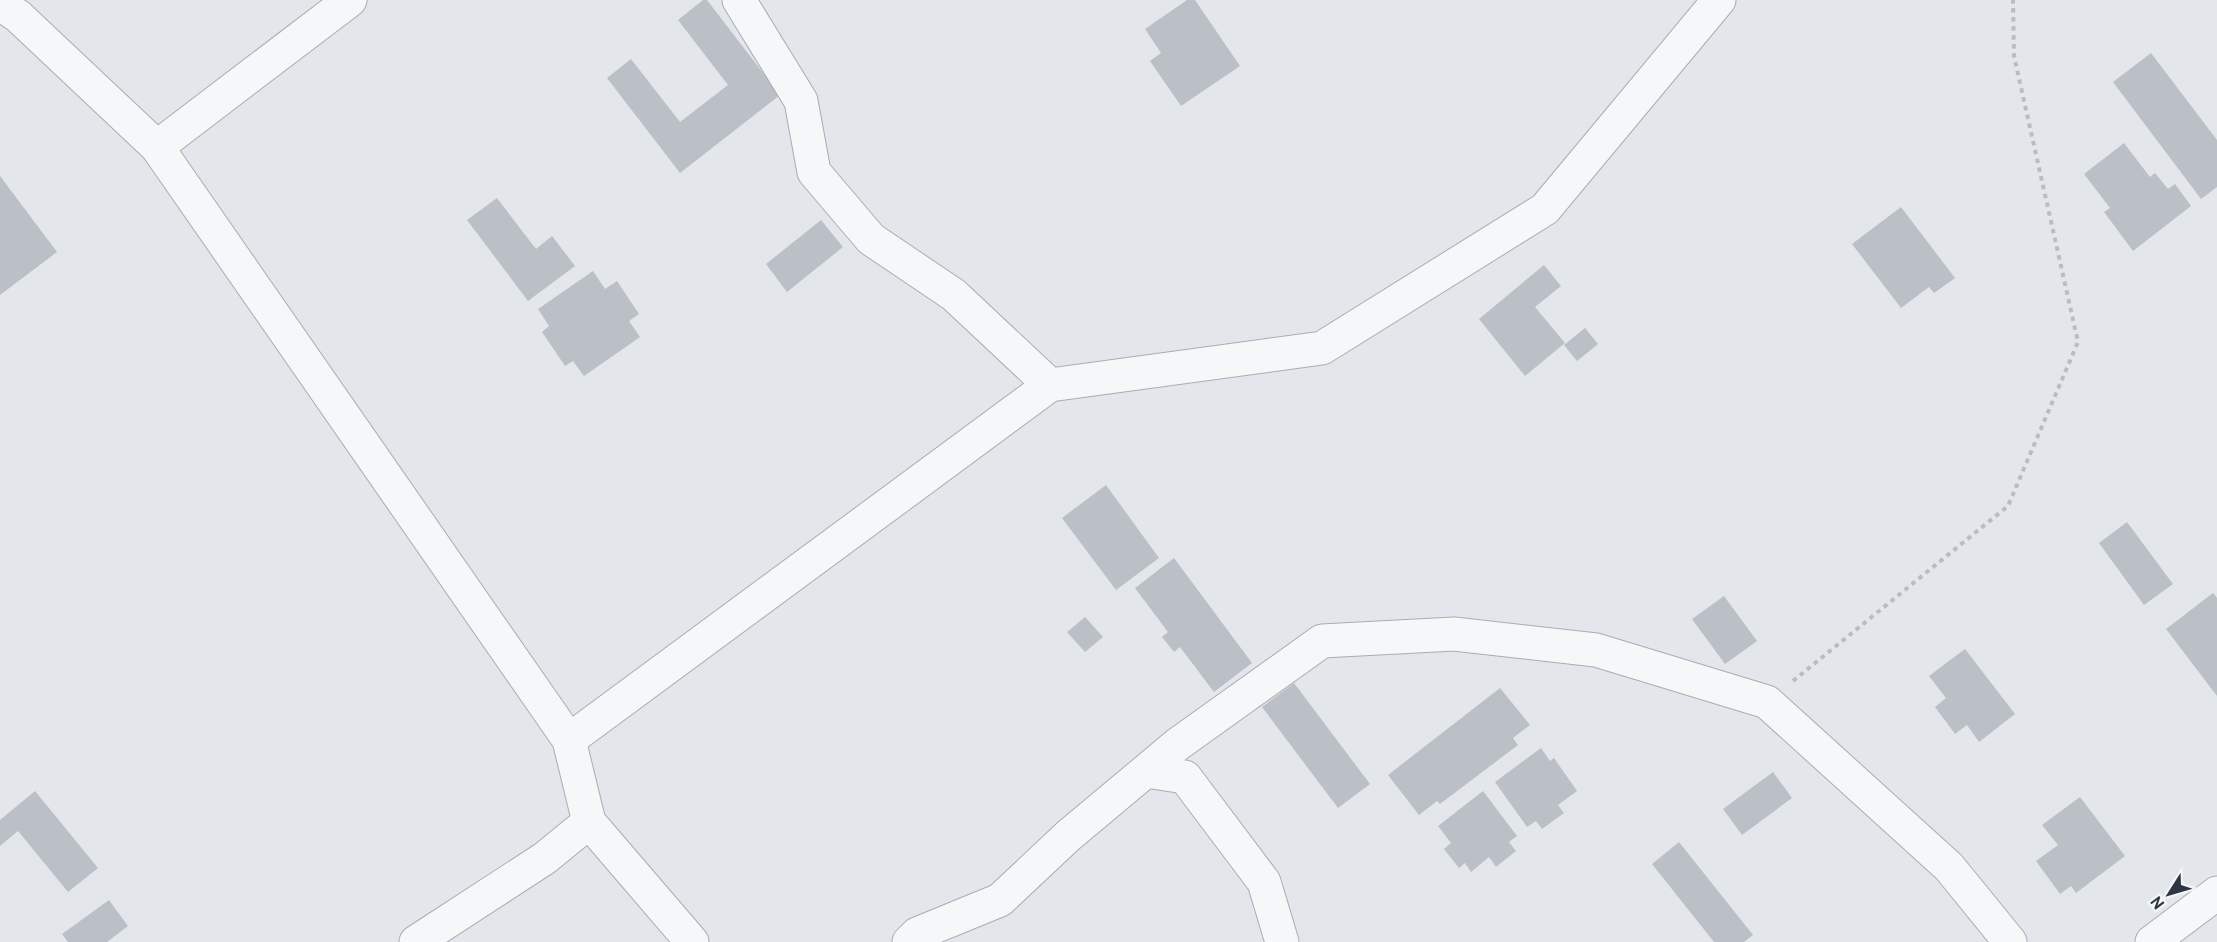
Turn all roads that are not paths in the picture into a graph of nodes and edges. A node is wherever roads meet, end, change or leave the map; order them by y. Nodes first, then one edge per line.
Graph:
1 (350, 0) edge
2 (739, 0) edge
3 (1719, 0) edge
4 (0, 4) edge
5 (157, 147) junction
6 (1050, 385) junction
7 (569, 740) junction
8 (1146, 771) junction
9 (589, 822) junction
10 (2217, 893) edge
11 (416, 942) edge
12 (692, 942) edge
13 (909, 942) edge
14 (1282, 942) edge
15 (2010, 942) edge
16 (2152, 942) edge

1 - 5 street
2 - 6 street
3 - 6 street
4 - 5 street
5 - 7 street
6 - 7 street
7 - 9 street
8 - 13 street
8 - 14 street
8 - 15 street
9 - 11 street
9 - 12 street
10 - 16 street

